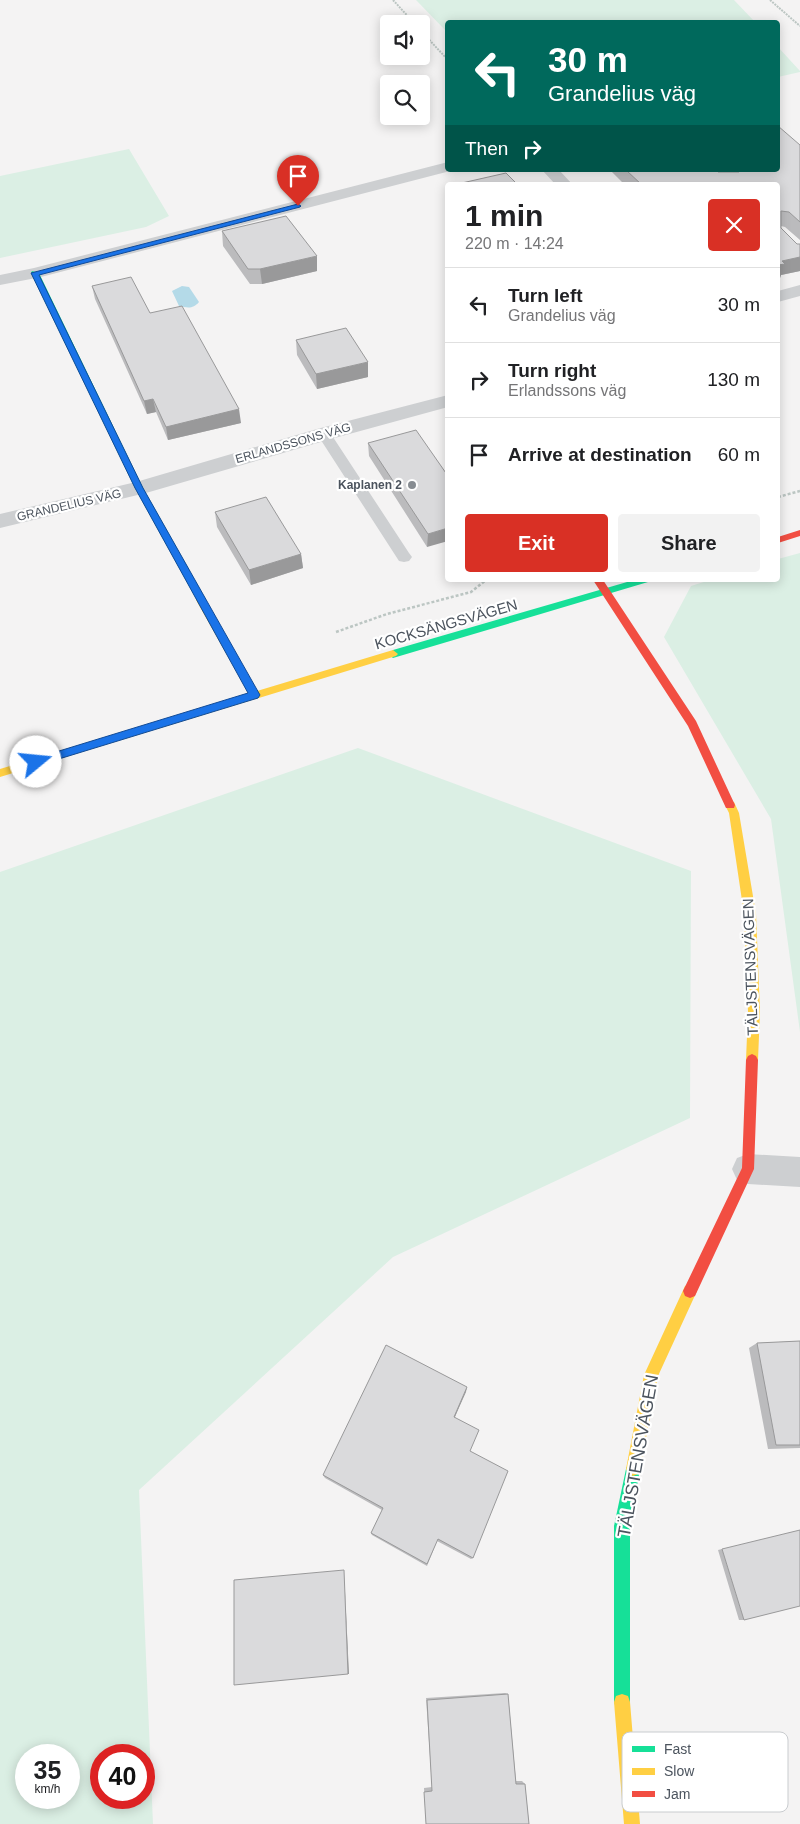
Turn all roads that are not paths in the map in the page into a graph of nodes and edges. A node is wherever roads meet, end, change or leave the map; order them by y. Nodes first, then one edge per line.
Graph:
1 (445, 168) edge
2 (552, 172) edge
3 (562, 182) edge
4 (35, 273) junction
5 (0, 280) edge
6 (800, 290) edge
7 (780, 296) edge
8 (445, 402) edge
9 (324, 434) junction
10 (139, 488) junction
11 (0, 522) edge
12 (800, 533) edge
13 (780, 539) edge
14 (404, 557) dead end
15 (600, 582) edge
16 (638, 582) edge
17 (607, 591) junction
18 (254, 695) junction
19 (0, 773) edge
20 (748, 1169) junction
21 (800, 1172) edge
22 (624, 1732) edge

1 - 4 street
2 - 3 street
4 - 5 street
4 - 10 street, GRANDELIUS VÄG
6 - 7 street
8 - 9 street, ERLANDSSONS VÄG
9 - 10 street, ERLANDSSONS VÄG
9 - 14 lane
10 - 11 street, GRANDELIUS VÄG
10 - 18 street, GRANDELIUS VÄG
12 - 13 street
15 - 17 street
16 - 17 street, KOCKSÄNGSVÄGEN
17 - 18 street, KOCKSÄNGSVÄGEN
17 - 20 street, TÄLJSTENSVÄGEN
18 - 19 street, KOCKSÄNGSVÄGEN
20 - 21 street
20 - 22 street, TÄLJSTENSVÄGEN

